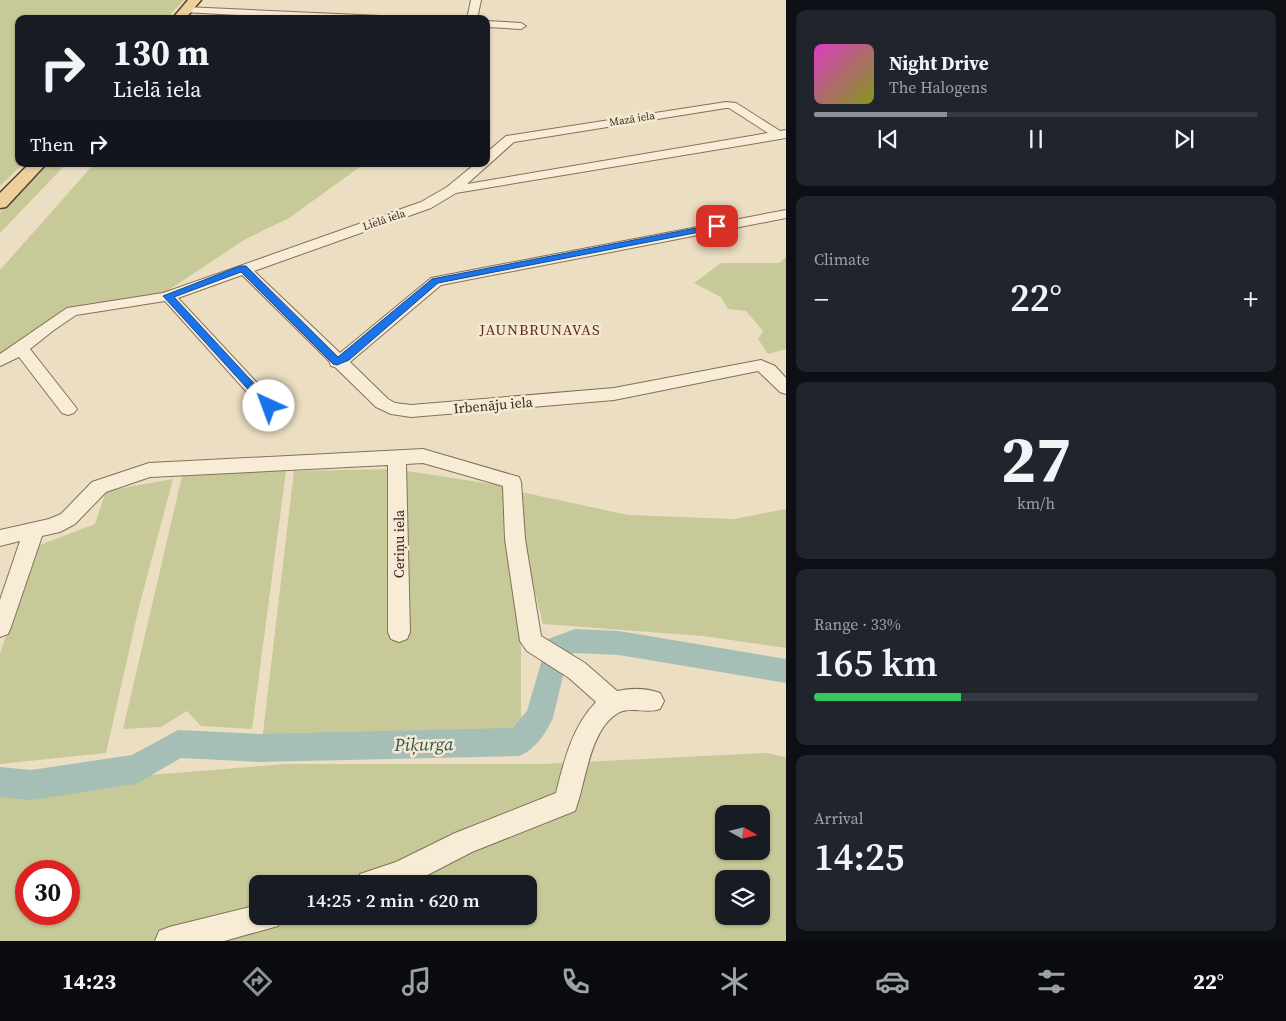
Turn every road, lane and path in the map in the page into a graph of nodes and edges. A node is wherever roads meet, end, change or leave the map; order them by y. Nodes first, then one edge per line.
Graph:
1 (195, 0) edge
2 (476, 0) edge
3 (182, 14) edge
4 (222, 15) edge
5 (473, 15) edge
6 (490, 24) edge
7 (521, 26) dead end
8 (782, 134) edge
9 (490, 156) edge
10 (35, 167) edge
11 (479, 167) edge
12 (452, 190) junction
13 (0, 203) edge
14 (786, 214) edge
15 (243, 268) junction
16 (168, 296) junction
17 (21, 348) junction
18 (0, 361) edge
19 (337, 362) junction
20 (786, 388) edge
21 (269, 406) dead end
22 (68, 409) dead end
23 (397, 457) junction
24 (33, 532) junction
25 (0, 538) edge
26 (0, 627) edge
27 (399, 632) dead end
28 (652, 701) dead end
29 (612, 703) junction
30 (398, 875) edge
31 (249, 921) edge
32 (169, 941) edge

1 - 3 main road
2 - 5 street
3 - 4 street
6 - 7 street
8 - 9 street, Mazā iela
8 - 12 street, Lielā iela
10 - 13 main road
11 - 12 street
12 - 15 street, Lielā iela
14 - 19 street
15 - 16 street, Lielā iela
15 - 19 street, Irbenāju iela
16 - 17 street, Lielā iela
16 - 21 street
17 - 18 street, Lielā iela
17 - 22 street
19 - 20 street, Irbenāju iela
23 - 24 street
23 - 27 street, Ceriņu iela
23 - 29 street
24 - 25 street
24 - 26 street
28 - 29 street
29 - 30 street
31 - 32 street

